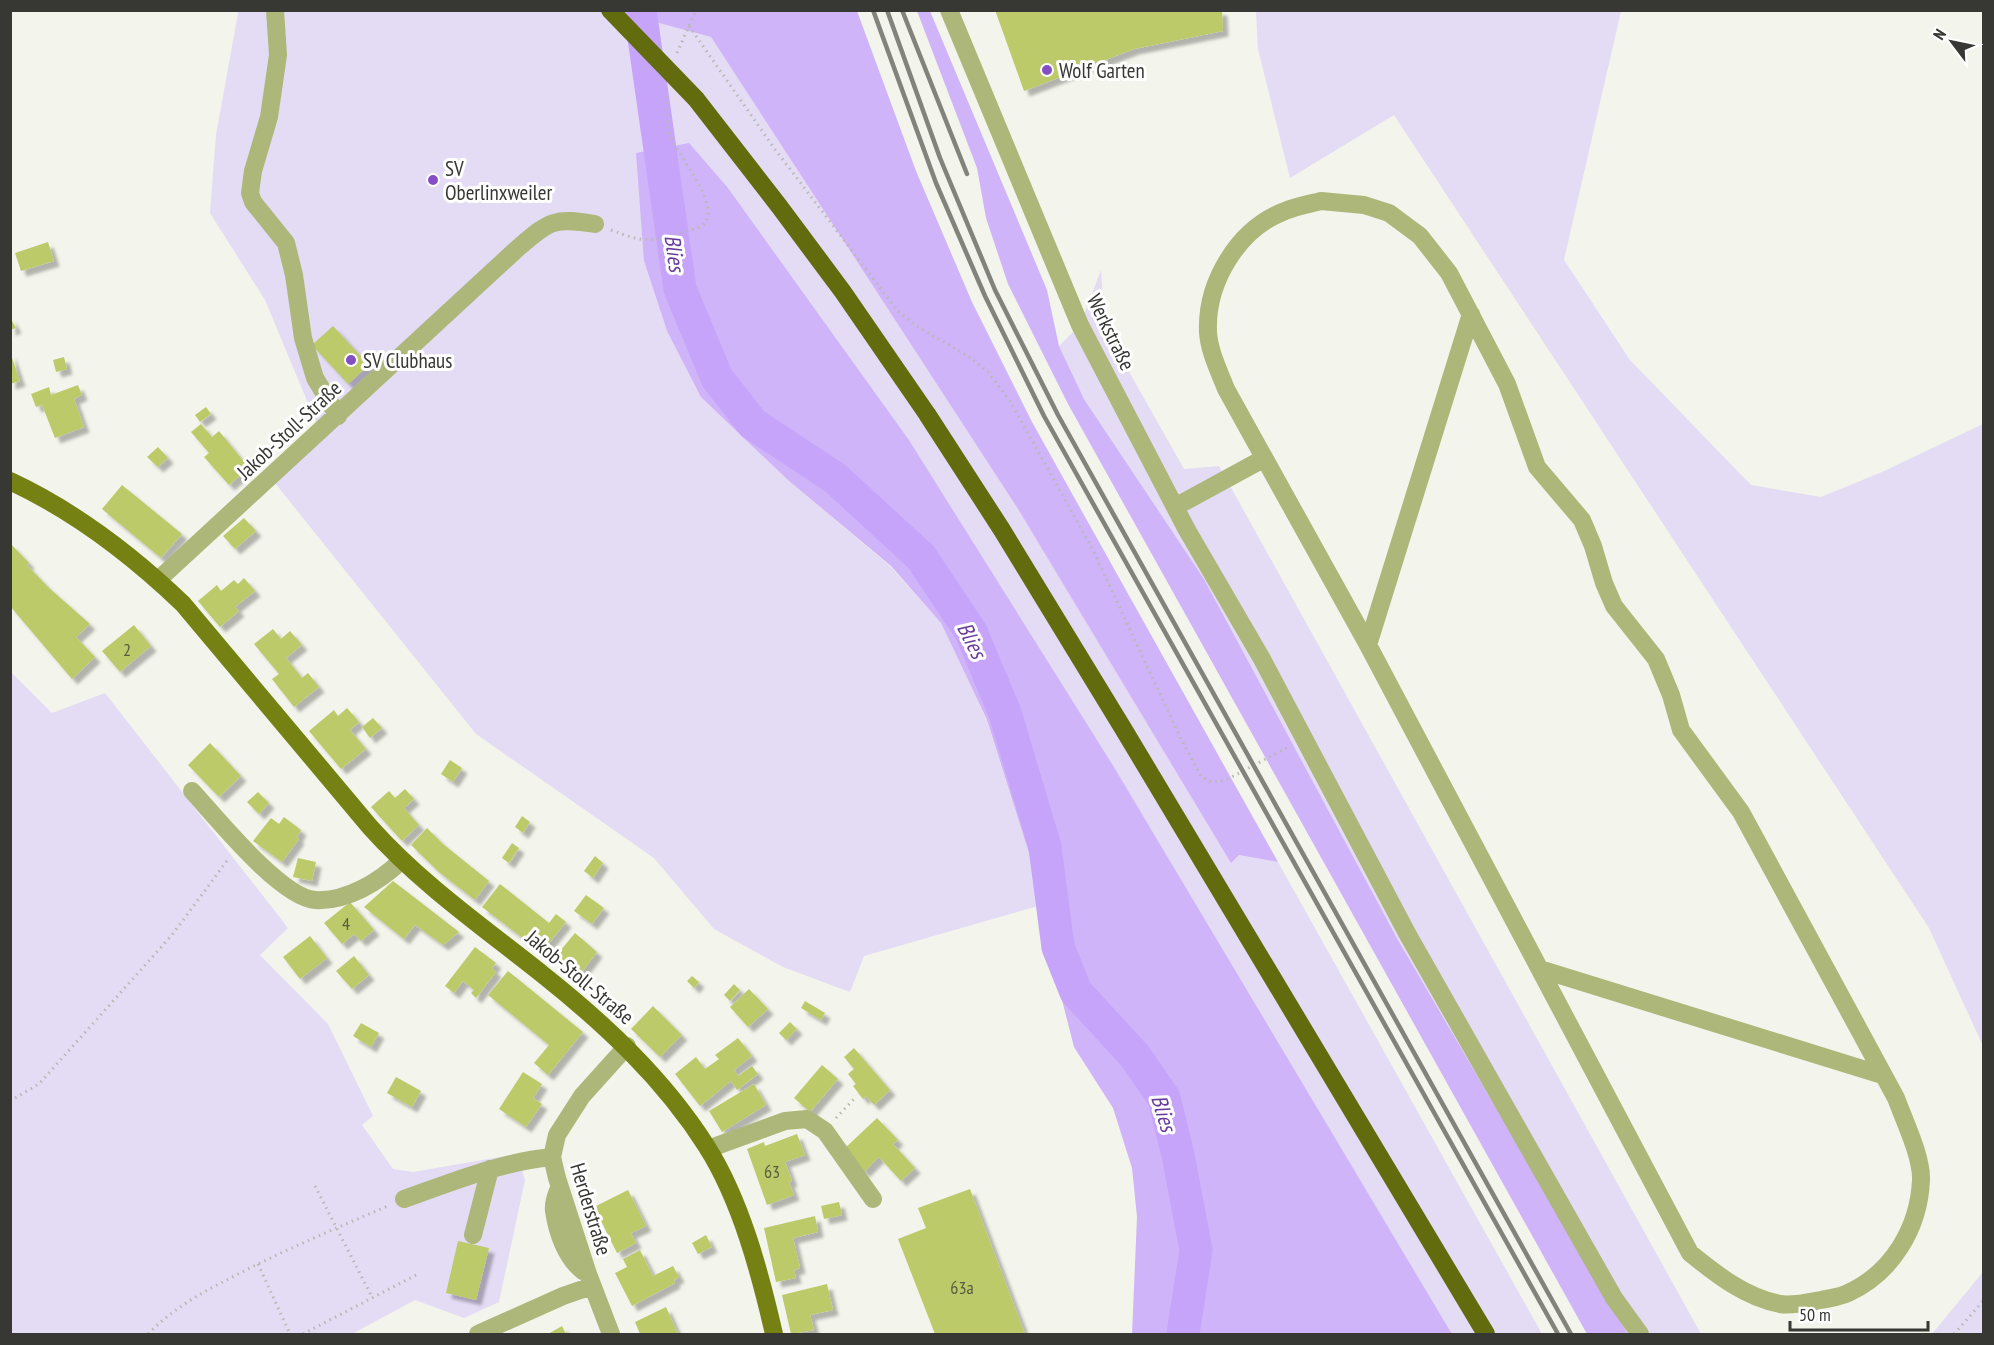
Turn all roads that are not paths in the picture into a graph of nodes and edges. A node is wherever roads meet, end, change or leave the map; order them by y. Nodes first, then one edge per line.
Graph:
1 (275, 10) edge
2 (949, 10) edge
3 (614, 14) edge
4 (595, 224) road end
5 (1471, 314) junction
6 (338, 416) junction
7 (1263, 459) junction
8 (10, 480) edge
9 (1175, 507) junction
10 (158, 580) junction
11 (1368, 645) junction
12 (192, 791) dead end
13 (401, 861) junction
14 (1540, 969) junction
15 (627, 1046) junction
16 (1882, 1075) junction
17 (708, 1149) junction
18 (552, 1157) junction
19 (489, 1169) junction
20 (404, 1199) road end
21 (873, 1199) dead end
22 (473, 1234) dead end
23 (590, 1280) junction
24 (478, 1335) edge
25 (611, 1335) edge
26 (774, 1335) edge
27 (1486, 1335) edge
28 (1640, 1335) edge

1 - 6 street
2 - 9 street, Werkstraße
3 - 27 highway
4 - 6 street, Jakob-Stoll-Straße
5 - 7 street
5 - 11 street
5 - 16 street
6 - 10 street, Jakob-Stoll-Straße
7 - 9 street
7 - 11 street
8 - 10 main road, Jakob-Stoll-Straße
9 - 28 street, Werkstraße
10 - 13 main road, Jakob-Stoll-Straße
11 - 14 street
12 - 13 street
13 - 15 main road, Jakob-Stoll-Straße
14 - 16 street
14 - 16 street
15 - 17 main road, Jakob-Stoll-Straße
15 - 18 street, Herderstraße
17 - 21 street
17 - 26 main road, Jakob-Stoll-Straße
18 - 19 street
18 - 23 street, Herderstraße
19 - 20 street
19 - 22 street
23 - 24 street
23 - 25 street, Herderstraße

